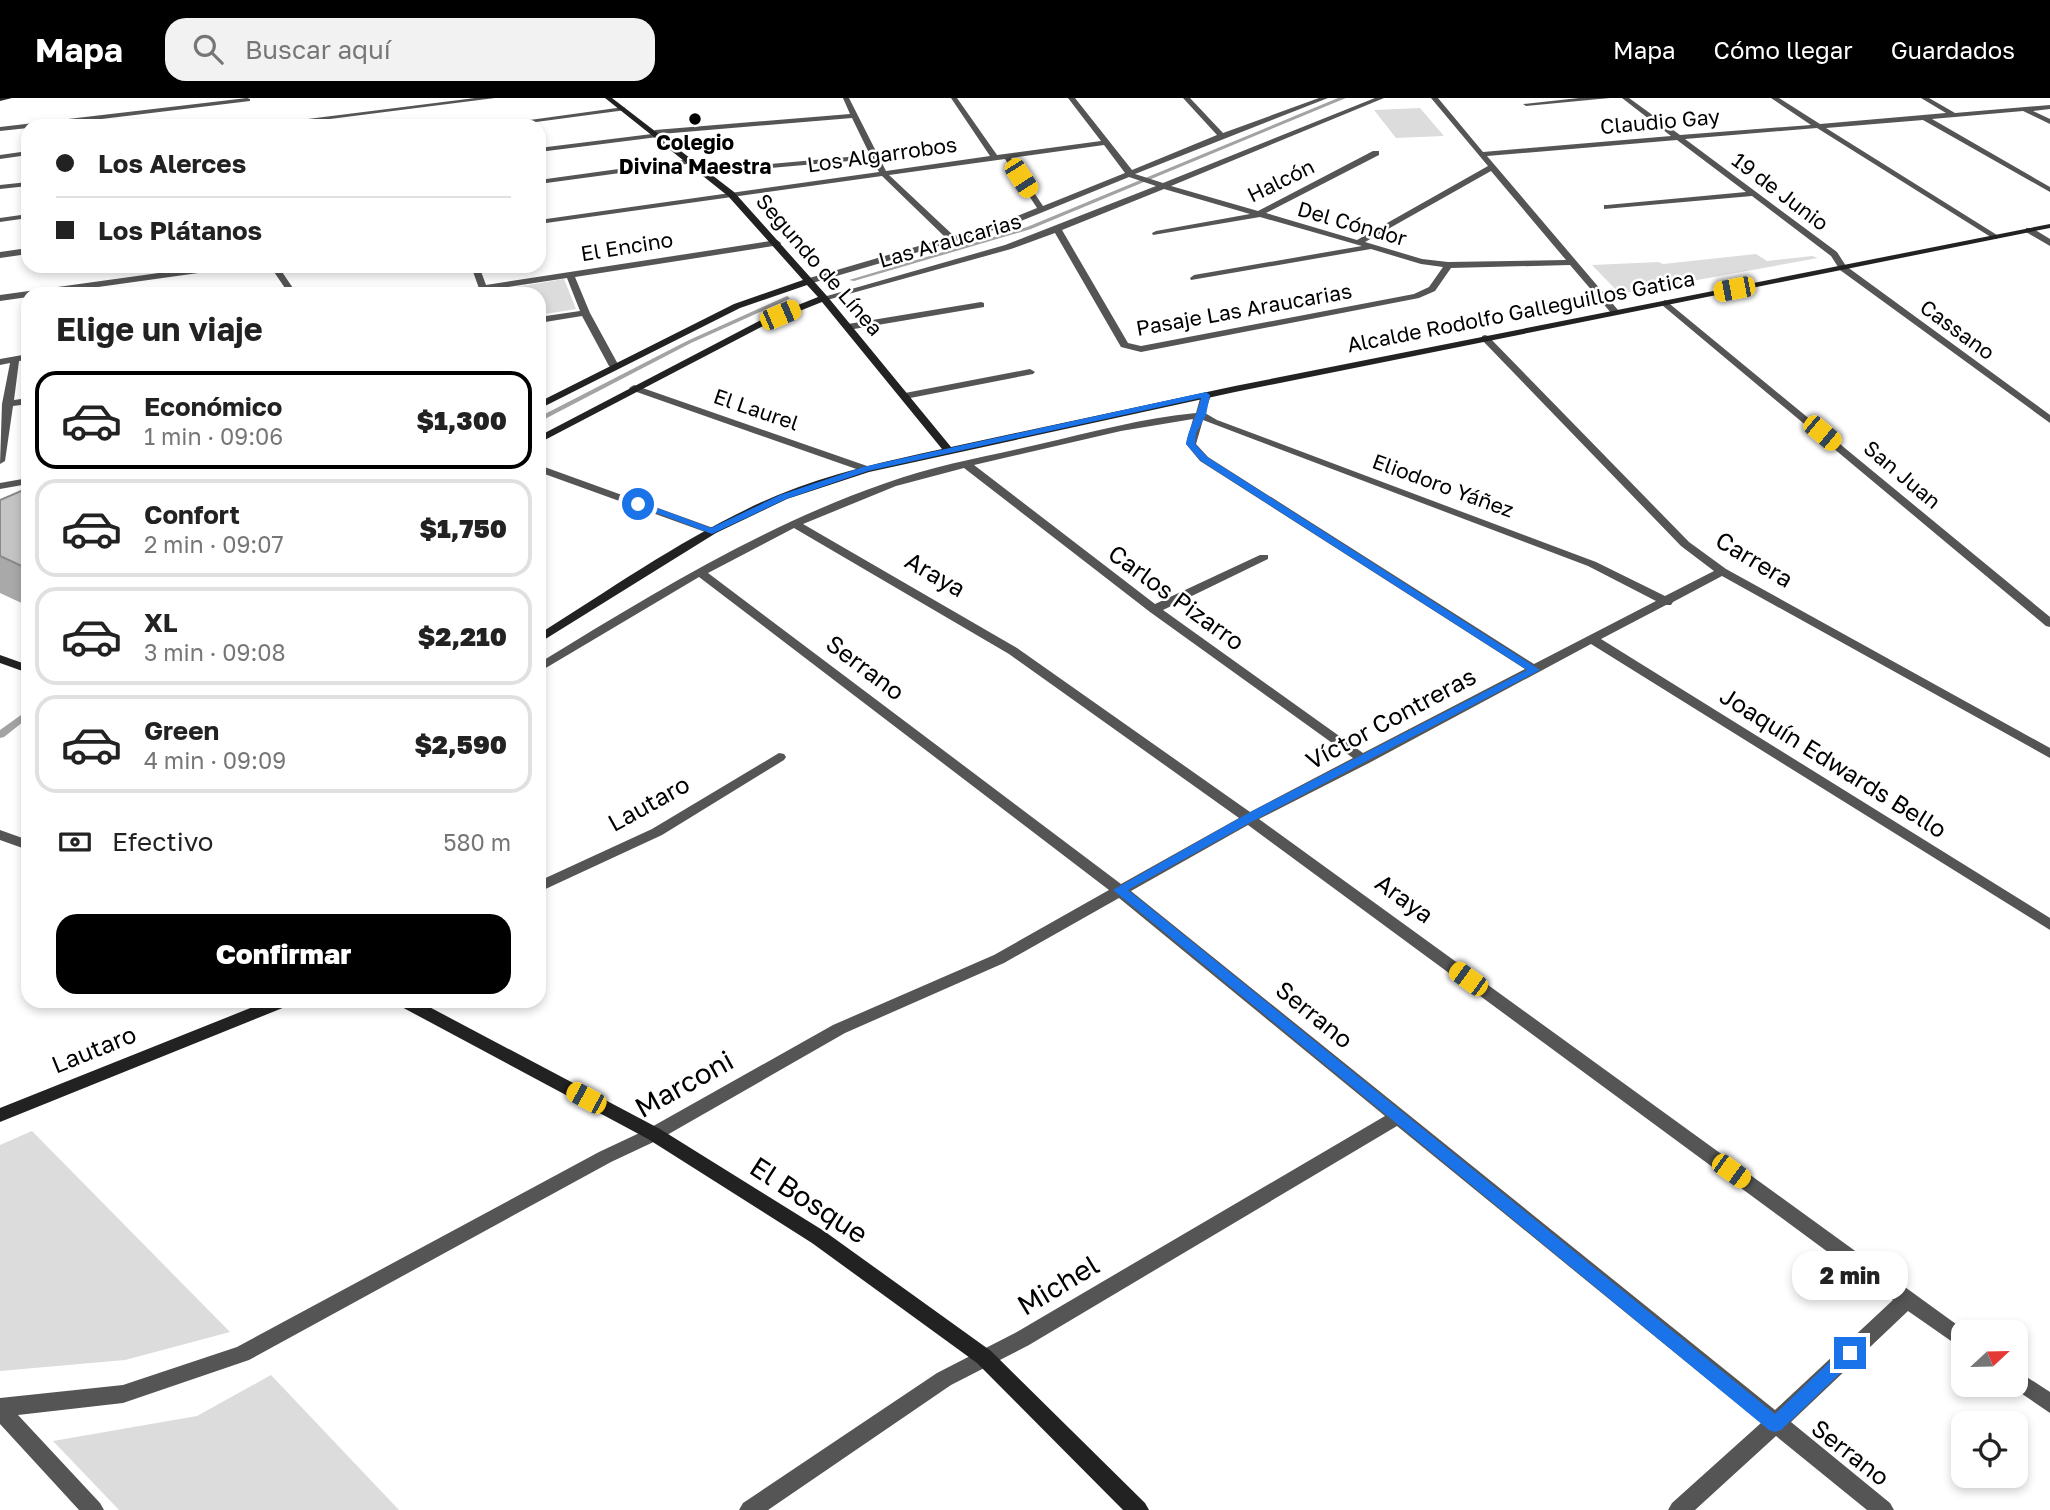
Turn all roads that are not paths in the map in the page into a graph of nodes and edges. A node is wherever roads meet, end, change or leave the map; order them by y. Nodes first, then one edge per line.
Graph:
1 (9, 98) edge
2 (492, 98) edge
3 (608, 98) edge
4 (846, 98) edge
5 (954, 98) edge
6 (1071, 98) edge
7 (1186, 98) edge
8 (1297, 98) edge
9 (1325, 98) edge
10 (1381, 98) edge
11 (1434, 98) edge
12 (1607, 98) edge
13 (1625, 98) edge
14 (1774, 98) edge
15 (1924, 98) edge
16 (2036, 98) edge
17 (0, 99) edge
18 (248, 99) edge
19 (1526, 104) dead end
20 (1306, 105) junction
21 (2050, 106) edge
22 (624, 109) junction
23 (2024, 109) junction
24 (1954, 115) junction
25 (855, 116) junction
26 (1925, 118) junction
27 (83, 119) edge
28 (251, 119) edge
29 (316, 119) edge
30 (545, 119) edge
31 (2050, 122) edge
32 (21, 126) edge
33 (1819, 127) junction
34 (0, 129) edge
35 (656, 133) junction
36 (1222, 136) junction
37 (1678, 138) junction
38 (1106, 142) junction
39 (546, 149) edge
40 (1376, 152) dead end
41 (21, 154) edge
42 (1482, 154) junction
43 (1006, 155) junction
44 (0, 157) edge
45 (873, 157) junction
46 (994, 157) junction
47 (691, 161) junction
48 (1492, 167) junction
49 (704, 172) junction
50 (883, 173) junction
51 (1133, 175) junction
52 (546, 181) edge
53 (21, 185) edge
54 (1159, 185) junction
55 (0, 187) edge
56 (2050, 190) edge
57 (732, 194) junction
58 (1753, 194) junction
59 (1606, 206) dead end
60 (1041, 208) junction
61 (1257, 215) junction
62 (21, 217) edge
63 (0, 220) edge
64 (546, 221) edge
65 (2050, 226) edge
66 (1057, 229) junction
67 (2029, 230) junction
68 (1156, 233) dead end
69 (1994, 237) junction
70 (952, 239) junction
71 (777, 243) junction
72 (1356, 243) junction
73 (2050, 243) edge
74 (1370, 248) junction
75 (21, 252) edge
76 (0, 255) edge
77 (1571, 262) junction
78 (1448, 265) junction
79 (1843, 268) junction
80 (178, 273) edge
81 (570, 275) junction
82 (1194, 278) dead end
83 (809, 281) junction
84 (108, 283) junction
85 (79, 287) edge
86 (108, 287) edge
87 (506, 287) edge
88 (21, 295) edge
89 (0, 298) edge
90 (824, 298) junction
91 (1665, 303) junction
92 (981, 305) dead end
93 (1615, 312) junction
94 (585, 313) junction
95 (546, 319) edge
96 (848, 327) junction
97 (1485, 338) junction
98 (21, 358) edge
99 (15, 359) junction
100 (0, 362) edge
101 (614, 366) junction
102 (1030, 372) dead end
103 (634, 388) junction
104 (1206, 395) junction
105 (905, 396) junction
106 (21, 402) edge
107 (546, 402) edge
108 (7, 404) junction
109 (1202, 415) junction
110 (2050, 420) edge
111 (546, 436) edge
112 (948, 450) junction
113 (0, 461) edge
114 (967, 465) junction
115 (866, 469) junction
116 (546, 471) edge
117 (21, 482) edge
118 (0, 486) edge
119 (796, 524) junction
120 (712, 531) junction
121 (1264, 557) dead end
122 (1722, 571) junction
123 (701, 573) junction
124 (1667, 602) junction
125 (1154, 609) junction
126 (2050, 623) edge
127 (546, 635) edge
128 (1593, 640) junction
129 (0, 659) edge
130 (546, 664) edge
131 (21, 666) edge
132 (1535, 670) junction
133 (2050, 754) edge
134 (779, 757) dead end
135 (1364, 760) junction
136 (1249, 818) junction
137 (0, 835) edge
138 (21, 842) edge
139 (546, 884) edge
140 (1119, 890) junction
141 (2050, 925) edge
142 (267, 1008) edge
143 (417, 1008) edge
144 (0, 1115) edge
145 (1400, 1116) junction
146 (654, 1134) junction
147 (1906, 1300) junction
148 (1951, 1332) edge
149 (984, 1357) junction
150 (2028, 1388) edge
151 (2050, 1404) edge
152 (0, 1408) edge
153 (1775, 1424) junction
154 (93, 1510) edge
155 (750, 1510) edge
156 (1138, 1510) edge
157 (1679, 1510) edge
158 (1883, 1510) edge

1 - 17 street
2 - 29 street
3 - 22 street, Segundo de Línea
4 - 25 street
5 - 46 street
6 - 38 street
7 - 36 street
8 - 20 street
9 - 20 street, Las Araucarias
10 - 54 street, Las Araucarias
11 - 42 street
12 - 19 street
13 - 37 street, 19 de Junio
14 - 33 street
15 - 24 street
16 - 21 street
18 - 27 street
18 - 28 street
20 - 36 street, Las Araucarias
21 - 23 street, Claudio Gay
22 - 30 street
22 - 35 street, Segundo de Línea
23 - 24 street, Claudio Gay
23 - 31 street
24 - 26 street, Claudio Gay
25 - 35 street
25 - 45 street
26 - 33 street, Claudio Gay
26 - 56 street
32 - 34 street
33 - 37 street, Claudio Gay
33 - 69 street
35 - 39 street
35 - 47 street, Segundo de Línea
36 - 51 street, Las Araucarias
37 - 42 street, Claudio Gay
37 - 58 street, 19 de Junio
38 - 43 street, Los Algarrobos
38 - 51 street
40 - 61 street, Halcón
41 - 44 street
42 - 48 street
43 - 46 street, Los Algarrobos
43 - 60 street
45 - 49 street
45 - 50 street
46 - 50 street, Los Algarrobos
47 - 49 street, Segundo de Línea
47 - 52 street
48 - 72 street
48 - 77 street
49 - 57 street, Segundo de Línea
50 - 57 street, Los Algarrobos
50 - 70 street
51 - 54 street, Del Cóndor
51 - 60 street, Las Araucarias
53 - 55 street
54 - 61 street, Del Cóndor
54 - 66 street, Las Araucarias
57 - 64 street, Los Algarrobos
57 - 71 street, Segundo de Línea
58 - 59 street
58 - 79 street, 19 de Junio
60 - 70 street, Las Araucarias
61 - 68 street, Halcón
61 - 72 street, Del Cóndor
62 - 63 street
65 - 67 street, Alcalde Rodolfo Galleguillos Gatica
66 - 78 street, Pasaje Las Araucarias
66 - 90 street, Las Araucarias
67 - 69 street, Alcalde Rodolfo Galleguillos Gatica
67 - 73 street
69 - 79 street, Alcalde Rodolfo Galleguillos Gatica
70 - 83 street, Las Araucarias
71 - 81 street, El Encino
71 - 83 street, Segundo de Línea
72 - 74 street, Del Cóndor
74 - 78 street, Del Cóndor
74 - 82 street
75 - 76 street
77 - 78 street, Del Cóndor
77 - 93 street
79 - 91 street, Alcalde Rodolfo Galleguillos Gatica
79 - 110 street, Cassano
80 - 84 street
81 - 87 street, El Encino
81 - 94 street
83 - 90 street, Segundo de Línea
83 - 101 street, Las Araucarias
84 - 85 street
84 - 86 street
88 - 89 street
90 - 96 street, Segundo de Línea
90 - 103 street, Las Araucarias
91 - 93 street, Alcalde Rodolfo Galleguillos Gatica
91 - 126 street, San Juan
92 - 96 street
93 - 97 street, Alcalde Rodolfo Galleguillos Gatica
94 - 95 street
94 - 101 street
96 - 105 street, Segundo de Línea
97 - 104 street, Alcalde Rodolfo Galleguillos Gatica
97 - 122 street, Carrera
98 - 99 street
99 - 100 street
99 - 108 street
101 - 107 street, Las Araucarias
102 - 105 street
103 - 111 street, Las Araucarias
103 - 115 street, El Laurel
104 - 109 street
104 - 112 street, Alcalde Rodolfo Galleguillos Gatica
105 - 112 street, Segundo de Línea
106 - 108 street
108 - 113 street
109 - 114 street
109 - 124 street, Eliodoro Yáñez
109 - 132 street
112 - 115 street, Alcalde Rodolfo Galleguillos Gatica
114 - 119 street
114 - 125 street, Carlos Pizarro
115 - 120 street, Alcalde Rodolfo Galleguillos Gatica
116 - 120 street
117 - 118 street
119 - 123 street
119 - 136 street, Araya
120 - 127 street, Alcalde Rodolfo Galleguillos Gatica
121 - 125 street
122 - 124 street, Víctor Contreras
122 - 133 street, Carrera
123 - 130 street
123 - 140 street, Serrano
124 - 128 street, Víctor Contreras
125 - 135 street, Carlos Pizarro
128 - 132 street, Víctor Contreras
128 - 141 street, Joaquín Edwards Bello
129 - 131 street
132 - 135 street, Víctor Contreras
134 - 139 street, Lautaro
135 - 136 street, Víctor Contreras
136 - 140 street, Víctor Contreras
136 - 147 street, Araya
137 - 138 street
140 - 145 street, Serrano
140 - 146 street, Marconi
142 - 144 street, Lautaro
143 - 146 street, El Bosque
145 - 149 street, Michel
145 - 153 street, Serrano
146 - 149 street, El Bosque
146 - 152 street, Marconi
147 - 148 street, Araya
147 - 153 street
149 - 155 street, Michel
149 - 156 street, El Bosque
150 - 151 street
152 - 154 street
153 - 157 street
153 - 158 street, Serrano

